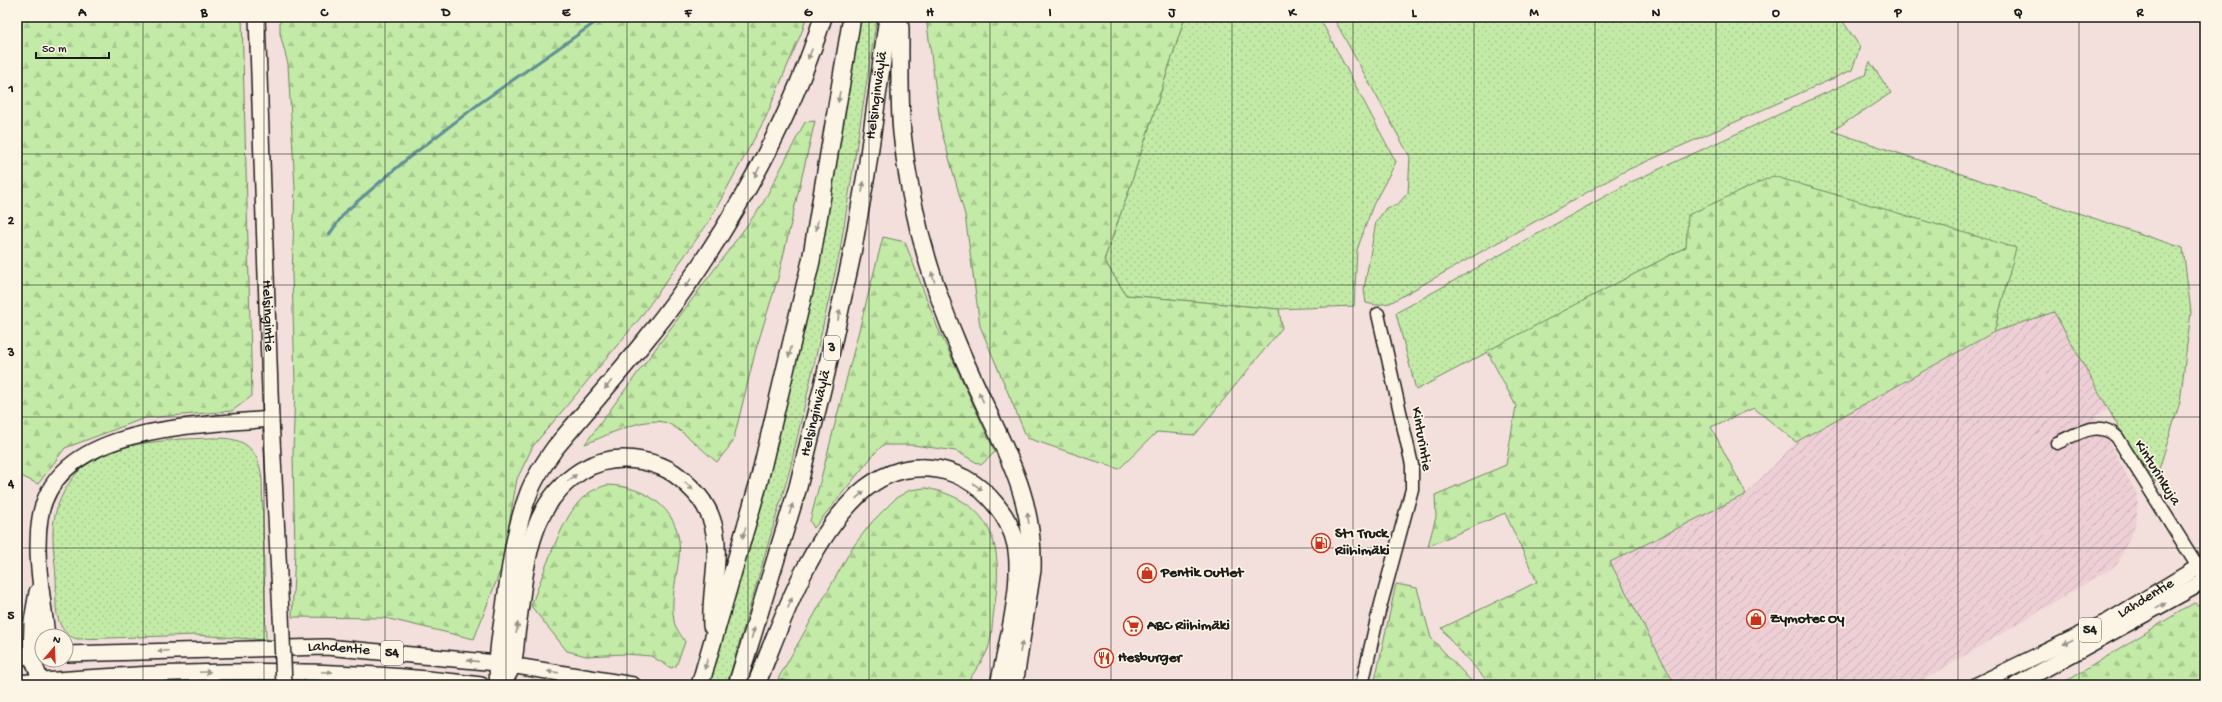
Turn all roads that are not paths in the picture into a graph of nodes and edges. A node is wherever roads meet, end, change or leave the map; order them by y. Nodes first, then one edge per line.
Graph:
1 (257, 17) edge
2 (823, 17) edge
3 (852, 17) edge
4 (888, 17) edge
5 (898, 17) edge
6 (1378, 314) dead end
7 (271, 419) junction
8 (2057, 443) dead end
9 (2203, 573) edge
10 (40, 575) junction
11 (46, 628) edge
12 (713, 642) junction
13 (74, 654) edge
14 (30, 656) edge
15 (504, 665) junction
16 (45, 668) edge
17 (740, 678) edge
18 (41, 681) junction
19 (757, 681) edge
20 (17, 683) edge
21 (284, 685) edge
22 (481, 685) edge
23 (500, 685) edge
24 (633, 685) edge
25 (700, 685) edge
26 (999, 685) edge
27 (1014, 685) edge
28 (1362, 685) edge
29 (1977, 685) edge
30 (2016, 685) edge

1 - 7 main road, Helsingintie
2 -> 15 highway
3 -> 12 highway
17 -> 4 highway, Helsinginväylä / 3
27 -> 5 highway
6 - 28 street, Kinturintie
7 - 10 main road
7 - 21 main road, Helsingintie, bridge
8 - 9 street, Kinturinkuja
9 -> 29 main road, Lahdentie / 54
30 -> 9 main road, Lahdentie / 54
10 - 11 main road
10 - 14 main road
15 -> 12 highway
12 -> 25 highway
15 -> 13 main road, Lahdentie / 54
14 - 18 main road
15 - 23 highway
24 -> 15 main road, Lahdentie / 54
16 - 18 main road
18 - 20 main road, Lahdentie / 54
18 -> 22 main road, Lahdentie / 54
19 -> 26 highway

